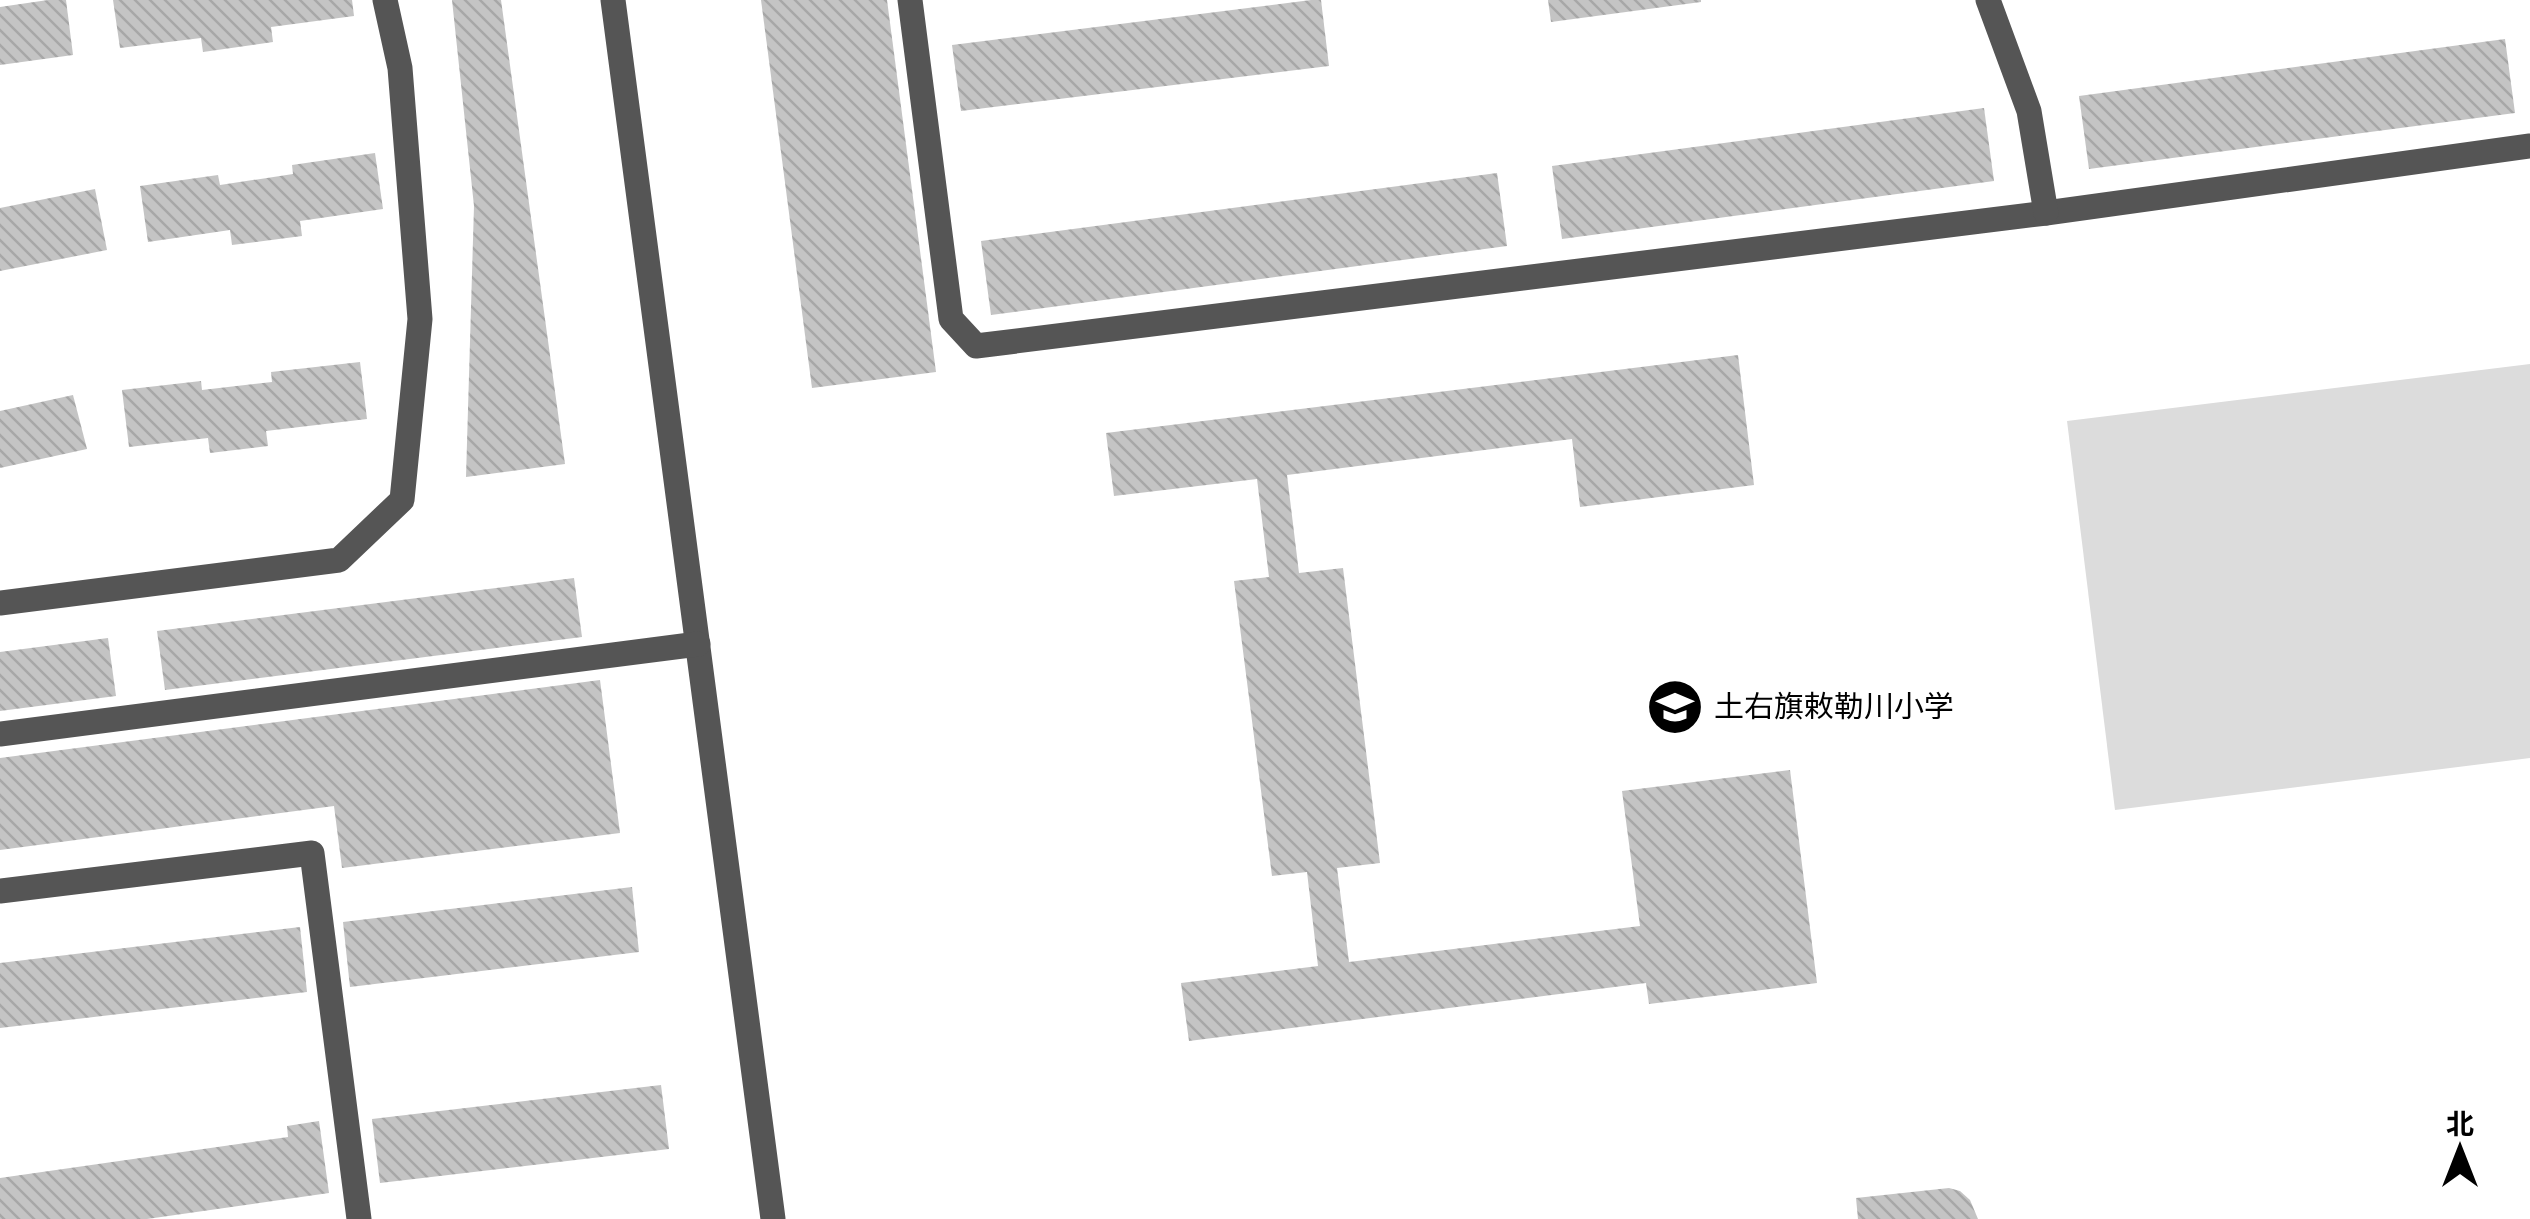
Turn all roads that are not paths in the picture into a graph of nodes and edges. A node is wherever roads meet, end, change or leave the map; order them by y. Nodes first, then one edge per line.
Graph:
1 (385, 0) edge
2 (613, 0) edge
3 (910, 0) edge
4 (1988, 0) edge
5 (2530, 146) edge
6 (2046, 213) junction
7 (0, 603) edge
8 (698, 644) junction
9 (0, 734) edge
10 (0, 892) edge
11 (359, 1219) edge
12 (773, 1219) edge

1 - 7 street
2 - 8 street
3 - 6 street
4 - 6 street
5 - 6 street
8 - 9 street
8 - 12 street
10 - 11 street

